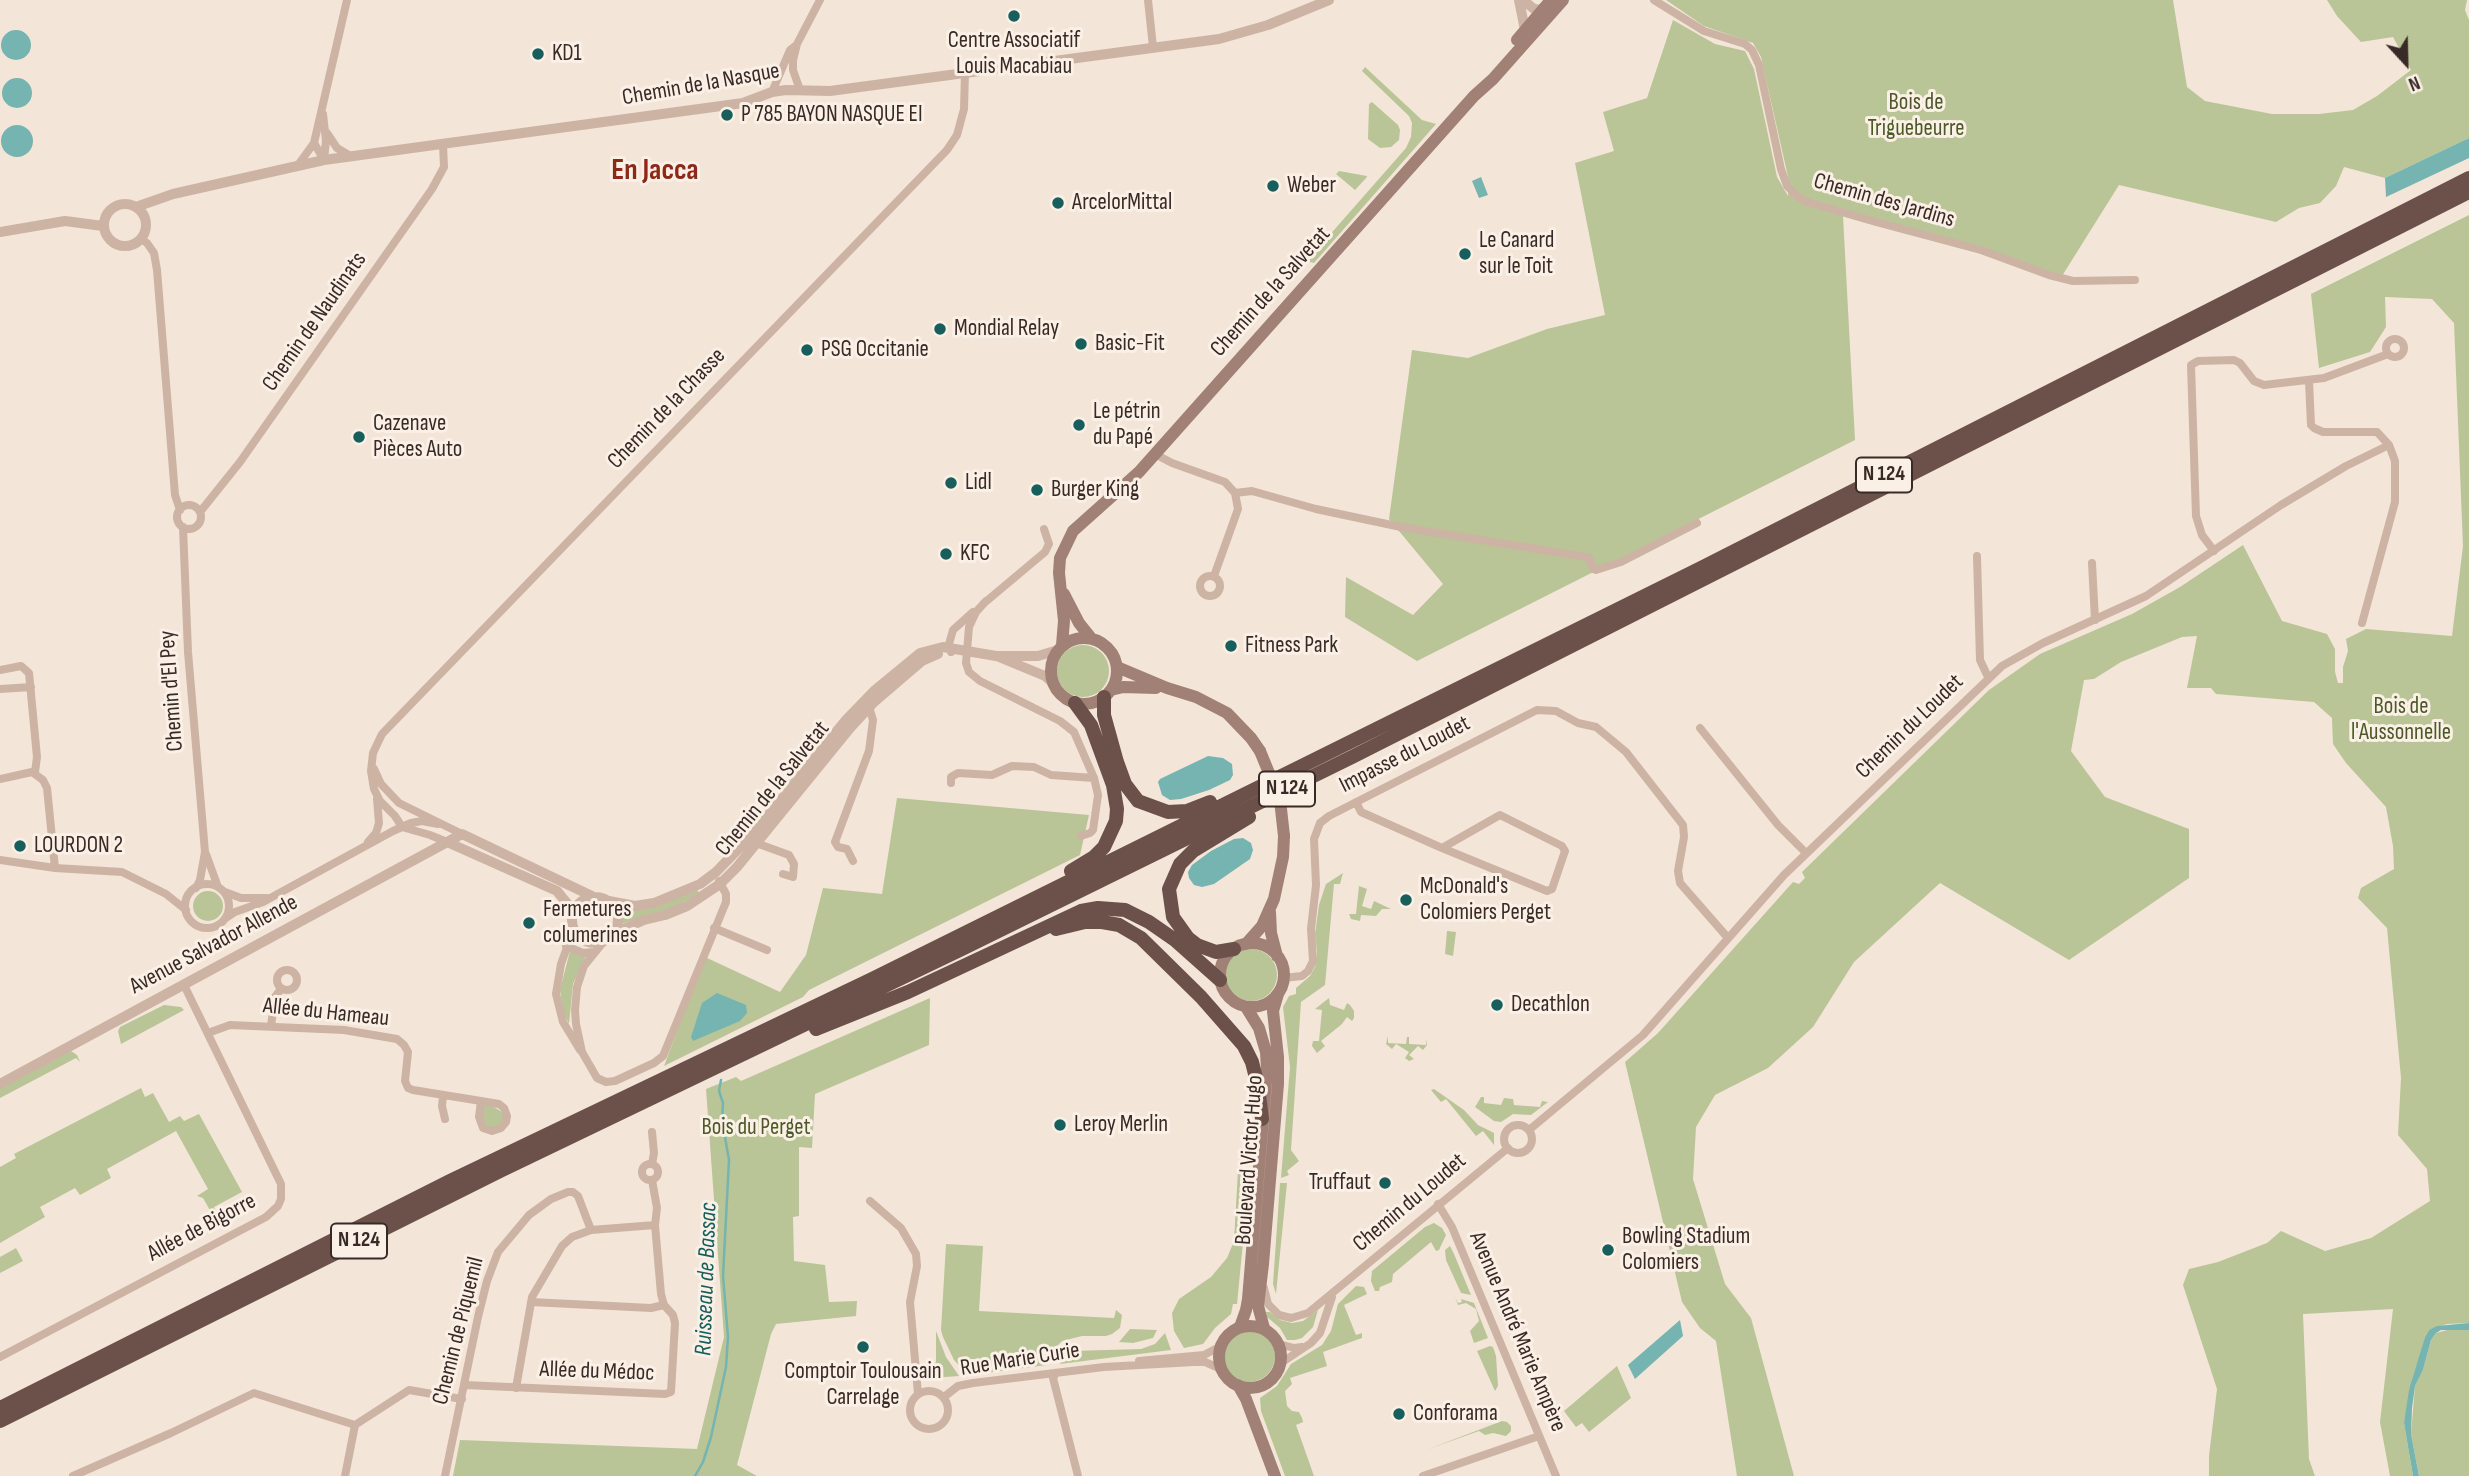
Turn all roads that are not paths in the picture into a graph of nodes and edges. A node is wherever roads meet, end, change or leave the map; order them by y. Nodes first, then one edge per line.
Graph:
1 (347, 0) edge
2 (820, 0) edge
3 (1148, 0) edge
4 (1329, 0) edge
5 (1521, 0) edge
6 (1551, 0) edge
7 (1563, 0) edge
8 (1654, 0) edge
9 (1542, 10) junction
10 (1525, 30) junction
11 (797, 44) junction
12 (1153, 47) junction
13 (965, 72) junction
14 (800, 90) junction
15 (772, 92) junction
16 (1474, 96) junction
17 (323, 107) junction
18 (326, 131) junction
19 (314, 143) junction
20 (443, 145) junction
21 (352, 157) junction
22 (324, 160) junction
23 (299, 165) junction
24 (2469, 178) edge
25 (2469, 192) edge
26 (161, 199) junction
27 (136, 207) junction
28 (146, 222) junction
29 (103, 226) junction
30 (0, 232) edge
31 (141, 239) junction
32 (2135, 280) dead end
33 (2388, 354) dead end
34 (2309, 381) junction
35 (2389, 445) junction
36 (1155, 454) junction
37 (1236, 493) junction
38 (180, 510) junction
39 (200, 512) junction
40 (1697, 523) dead end
41 (183, 527) junction
42 (1044, 529) dead end
43 (2214, 551) junction
44 (1977, 556) dead end
45 (2092, 563) dead end
46 (1213, 576) dead end
47 (1062, 591) junction
48 (986, 601) junction
49 (2095, 620) junction
50 (2362, 623) dead end
51 (1091, 638) junction
52 (1060, 648) junction
53 (950, 650) junction
54 (968, 651) junction
55 (996, 656) junction
56 (1116, 667) junction
57 (0, 670) edge
58 (1988, 677) junction
59 (1052, 683) junction
60 (31, 687) junction
61 (1167, 688) junction
62 (0, 689) edge
63 (1107, 693) junction
64 (1075, 703) junction
65 (869, 707) junction
66 (1700, 728) dead end
67 (1354, 756) junction
68 (372, 762) junction
69 (1296, 767) junction
70 (35, 772) junction
71 (1094, 778) junction
72 (0, 779) edge
73 (951, 783) dead end
74 (377, 796) junction
75 (393, 799) junction
76 (1356, 802) junction
77 (395, 816) junction
78 (438, 824) junction
79 (402, 827) junction
80 (462, 834) junction
81 (1081, 836) dead end
82 (447, 842) junction
83 (756, 843) junction
84 (366, 845) junction
85 (1442, 848) junction
86 (205, 852) junction
87 (1806, 853) junction
88 (0, 860) edge
89 (853, 861) dead end
90 (55, 868) junction
91 (716, 872) junction
92 (783, 874) dead end
93 (720, 884) junction
94 (194, 889) junction
95 (704, 889) junction
96 (221, 890) junction
97 (166, 894) junction
98 (594, 897) junction
99 (270, 898) junction
100 (609, 901) junction
101 (1270, 909) junction
102 (186, 910) junction
103 (574, 912) junction
104 (1006, 912) junction
105 (226, 918) junction
106 (574, 928) junction
107 (715, 928) junction
108 (609, 937) junction
109 (1028, 937) junction
110 (1728, 938) junction
111 (566, 946) junction
112 (1240, 946) junction
113 (767, 950) dead end
114 (594, 952) junction
115 (1277, 956) junction
116 (1283, 978) junction
117 (1220, 980) junction
118 (184, 985) junction
119 (281, 989) dead end
120 (1278, 994) junction
121 (1246, 1007) junction
122 (271, 1026) junction
123 (208, 1033) junction
124 (582, 1052) junction
125 (720, 1066) junction
126 (0, 1084) edge
127 (443, 1095) junction
128 (481, 1101) dead end
129 (445, 1119) dead end
130 (1262, 1119) junction
131 (1529, 1130) junction
132 (652, 1132) dead end
133 (1508, 1148) junction
134 (870, 1201) dead end
135 (1438, 1204) junction
136 (655, 1225) junction
137 (591, 1230) junction
138 (1263, 1264) junction
139 (1339, 1289) junction
140 (531, 1302) junction
141 (664, 1306) junction
142 (1240, 1327) junction
143 (1264, 1328) junction
144 (1279, 1344) junction
145 (1221, 1346) junction
146 (1305, 1346) junction
147 (0, 1357) edge
148 (1281, 1363) junction
149 (1104, 1367) junction
150 (1221, 1369) junction
151 (1056, 1373) junction
152 (465, 1385) junction
153 (1238, 1385) junction
154 (1258, 1387) junction
155 (516, 1388) junction
156 (918, 1394) junction
157 (944, 1397) junction
158 (462, 1399) junction
159 (0, 1408) edge
160 (1253, 1416) junction
161 (0, 1421) edge
162 (355, 1425) junction
163 (1539, 1436) junction
164 (73, 1476) edge
165 (345, 1476) edge
166 (445, 1476) edge
167 (1078, 1476) edge
168 (1275, 1476) edge
169 (1423, 1476) edge
170 (1556, 1476) edge

1 - 17 street
2 - 11 street
3 - 12 street
4 - 12 street, Chemin de la Nasque
5 - 9 street
5 - 10 street
6 - 9 main road, Chemin de la Salvetat
7 - 16 main road, Chemin de la Salvetat
8 - 32 street, Chemin des Jardins
9 - 10 main road, Chemin de la Salvetat
10 - 16 main road, Chemin de la Salvetat
11 - 14 street
11 - 15 street
12 - 13 street, Chemin de la Nasque
13 - 14 street, Chemin de la Nasque
13 - 68 street, Chemin de la Chasse
14 - 15 street, Chemin de la Nasque
15 - 20 street, Chemin de la Nasque
16 - 36 main road, Chemin de la Salvetat
17 - 18 street
17 - 19 street
18 - 21 street
18 - 22 street
19 - 22 street
19 - 23 street
20 - 21 street, Chemin de la Nasque
20 - 39 street, Chemin de Naudinats
21 - 22 street, Chemin de la Nasque
22 - 23 street, Chemin de la Nasque
23 - 26 street, Chemin de la Nasque
24 - 69 highway, N 124
25 - 67 highway, N 124
26 - 27 street, Chemin de la Nasque
26 - 28 street
27 - 28 street
27 - 29 street
28 - 31 street
29 - 30 street
29 - 31 street
31 - 38 street
33 - 34 street
34 - 35 street
34 - 43 street
35 - 43 street, Chemin du Loudet
35 - 50 street
36 - 37 street
36 - 47 main road, Chemin de la Salvetat
37 - 40 street
37 - 46 street
38 - 39 street
38 - 41 street
39 - 41 street
41 - 86 street, Chemin d'El Pey
42 - 48 street
43 - 49 street, Chemin du Loudet
44 - 58 street
45 - 49 street
47 - 51 main road, Chemin de la Salvetat
47 - 52 main road, Chemin de la Salvetat
48 - 53 street
48 - 54 street
49 - 58 street, Chemin du Loudet
51 - 52 main road
51 - 56 main road
52 - 55 street, Chemin de la Salvetat
52 - 59 main road
53 - 54 street, Chemin de la Salvetat
53 - 65 street, Chemin de la Salvetat
53 - 91 street, Chemin de la Salvetat
54 - 55 street, Chemin de la Salvetat
54 - 71 street
55 - 59 street, Chemin de la Salvetat
56 - 61 main road
56 - 63 main road
57 - 60 street
58 - 87 street, Chemin du Loudet
59 - 64 main road
60 - 62 street
60 - 70 street
61 - 63 main road
61 - 101 main road, bridge
63 - 64 main road
63 - 69 highway
64 - 104 highway
65 - 83 street, Chemin de la Salvetat
65 - 89 street
66 - 87 street
67 - 112 highway
67 - 125 highway, N 124
68 - 74 street
68 - 75 street
69 - 104 highway, N 124
70 - 72 street
70 - 90 street
71 - 73 street
71 - 81 street
74 - 77 street
74 - 84 street
75 - 77 street
75 - 78 street
76 - 85 street
76 - 110 street, Impasse du Loudet
76 - 116 street, Impasse du Loudet
77 - 79 street
78 - 79 street
78 - 80 street
79 - 82 street
79 - 84 street
80 - 82 street
80 - 98 street
82 - 103 street
82 - 118 street, Avenue Salvador Allende
83 - 92 street
83 - 93 street, Chemin de la Salvetat
84 - 99 street
85 - 85 street
86 - 94 street, Chemin d'El Pey
86 - 96 street, Chemin d'El Pey
87 - 110 street, Chemin du Loudet
88 - 90 street
90 - 97 street
91 - 93 street
91 - 95 street, Chemin de la Salvetat
93 - 95 street, Chemin de la Salvetat
93 - 107 street
94 - 96 street
94 - 97 street
94 - 102 street
95 - 100 street, Chemin de la Salvetat
95 - 108 street, Chemin de la Salvetat
96 - 99 street
96 - 105 street
97 - 102 street
98 - 100 street
98 - 103 street
99 - 105 street
100 - 108 street
101 - 112 main road
101 - 115 main road
102 - 105 street
103 - 106 street
104 - 159 highway, N 124
106 - 108 street
106 - 111 street
107 - 113 street
107 - 124 street, Chemin de la Salvetat
108 - 114 street, Chemin de la Salvetat
109 - 117 highway
109 - 125 highway
109 - 130 highway
110 - 131 street, Chemin du Loudet
111 - 114 street
111 - 124 street
112 - 115 main road
112 - 117 main road
114 - 124 street, Chemin de la Salvetat
115 - 116 main road
116 - 120 main road
117 - 121 main road
118 - 123 street, Allée de Bigorre
118 - 126 street, Avenue Salvador Allende
119 - 122 street
120 - 121 main road
120 - 138 main road, Boulevard Victor Hugo
121 - 130 main road, Boulevard Victor Hugo
122 - 123 street, Allée du Hameau
122 - 127 street, Allée du Hameau
123 - 147 street, Allée de Bigorre
125 - 161 highway, N 124
127 - 128 street, Allée du Hameau
127 - 129 street
130 - 142 main road, Boulevard Victor Hugo
131 - 133 street
131 - 133 street
132 - 136 street, Allée du Médoc
133 - 135 street, Chemin du Loudet
134 - 156 street
135 - 139 street, Chemin du Loudet
135 - 163 street, Avenue André Marie Ampère
136 - 137 street, Allée du Médoc
136 - 141 street, Allée du Médoc
137 - 140 street, Allée du Médoc
137 - 152 street, Chemin de Piquemil
138 - 139 street, Chemin du Loudet
138 - 143 main road, Boulevard Victor Hugo
139 - 146 street, Chemin du Loudet
140 - 141 street
140 - 155 street, Allée du Médoc
141 - 155 street, Allée du Médoc
142 - 143 main road
142 - 145 main road
143 - 144 main road
144 - 146 street
144 - 148 main road
145 - 149 street, Rue Marie Curie
145 - 150 main road
146 - 148 street, Chemin du Loudet
148 - 154 main road
149 - 150 street, Rue Marie Curie
149 - 151 street, Rue Marie Curie
150 - 153 main road
151 - 157 street, Rue Marie Curie
151 - 167 street
152 - 155 street, Allée du Médoc
152 - 158 street, Chemin de Piquemil
153 - 154 main road
153 - 160 main road
154 - 160 main road
156 - 157 street, Rue Marie Curie
156 - 157 street, Rue Marie Curie
158 - 162 street
158 - 166 street, Chemin de Piquemil
160 - 168 main road
162 - 164 street
162 - 165 street
163 - 169 street
163 - 170 street, Avenue André Marie Ampère

